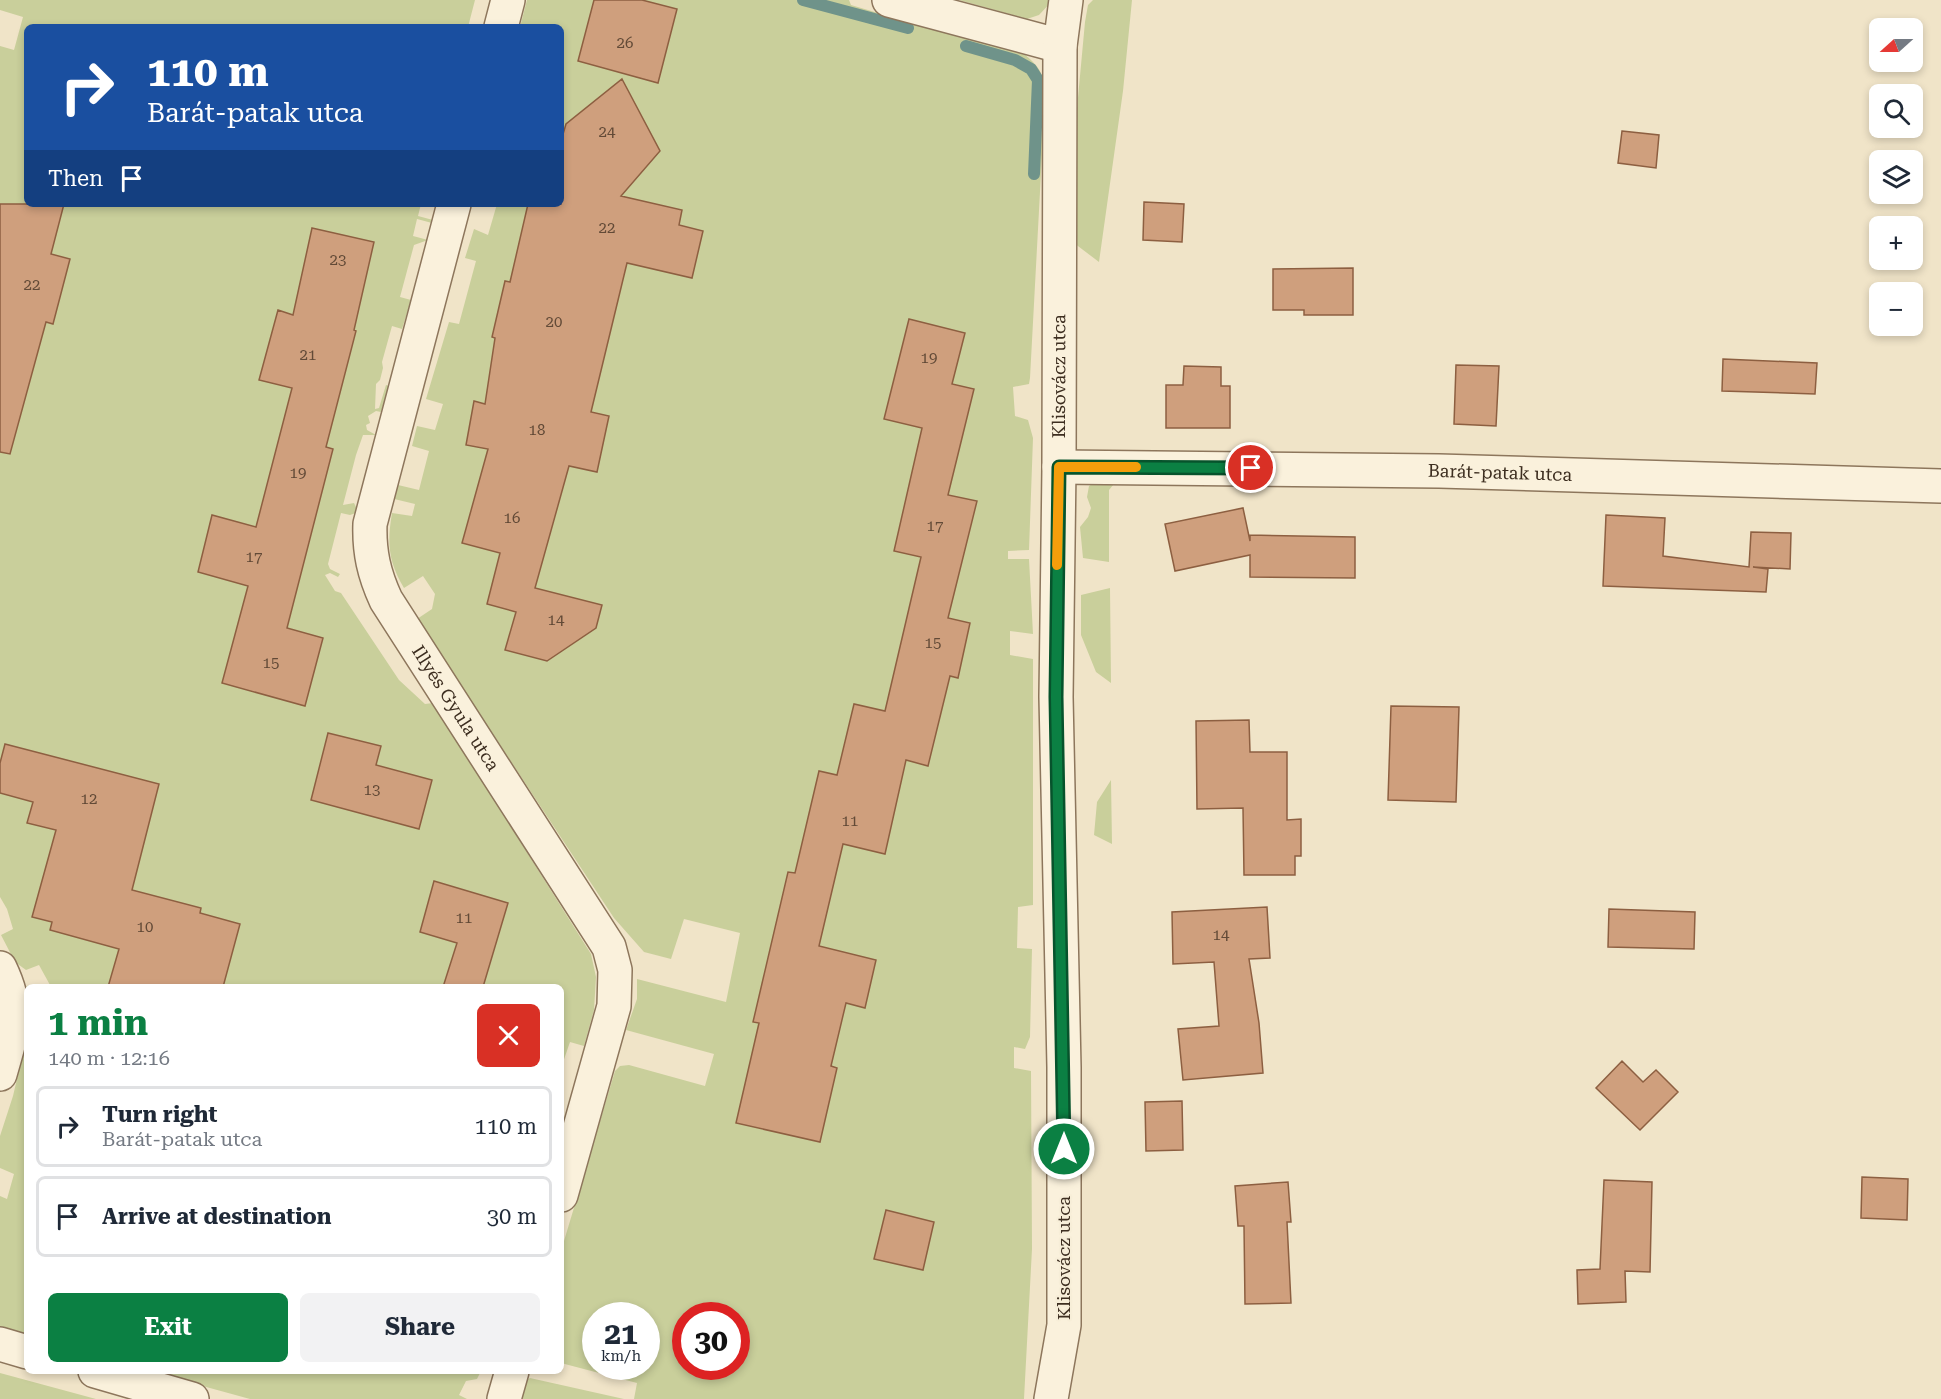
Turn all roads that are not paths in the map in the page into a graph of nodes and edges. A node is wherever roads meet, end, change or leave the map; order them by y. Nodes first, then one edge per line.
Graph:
1 (508, 0) edge
2 (889, 0) edge
3 (1066, 0) edge
4 (502, 24) edge
5 (1060, 46) junction
6 (453, 207) edge
7 (1059, 467) junction
8 (1941, 486) edge
9 (0, 968) edge
10 (0, 1074) edge
11 (564, 1184) edge
12 (0, 1344) edge
13 (24, 1351) edge
14 (105, 1374) edge
15 (511, 1374) edge
16 (192, 1399) edge
17 (504, 1399) edge
18 (1051, 1399) edge

1 - 4 street
2 - 5 street
3 - 5 street, Klisovácz utca
5 - 7 street, Klisovácz utca
6 - 11 street, Illyés Gyula utca
7 - 8 street, Barát-patak utca
7 - 18 street, Klisovácz utca
9 - 10 street
12 - 13 street
14 - 16 street
15 - 17 street

